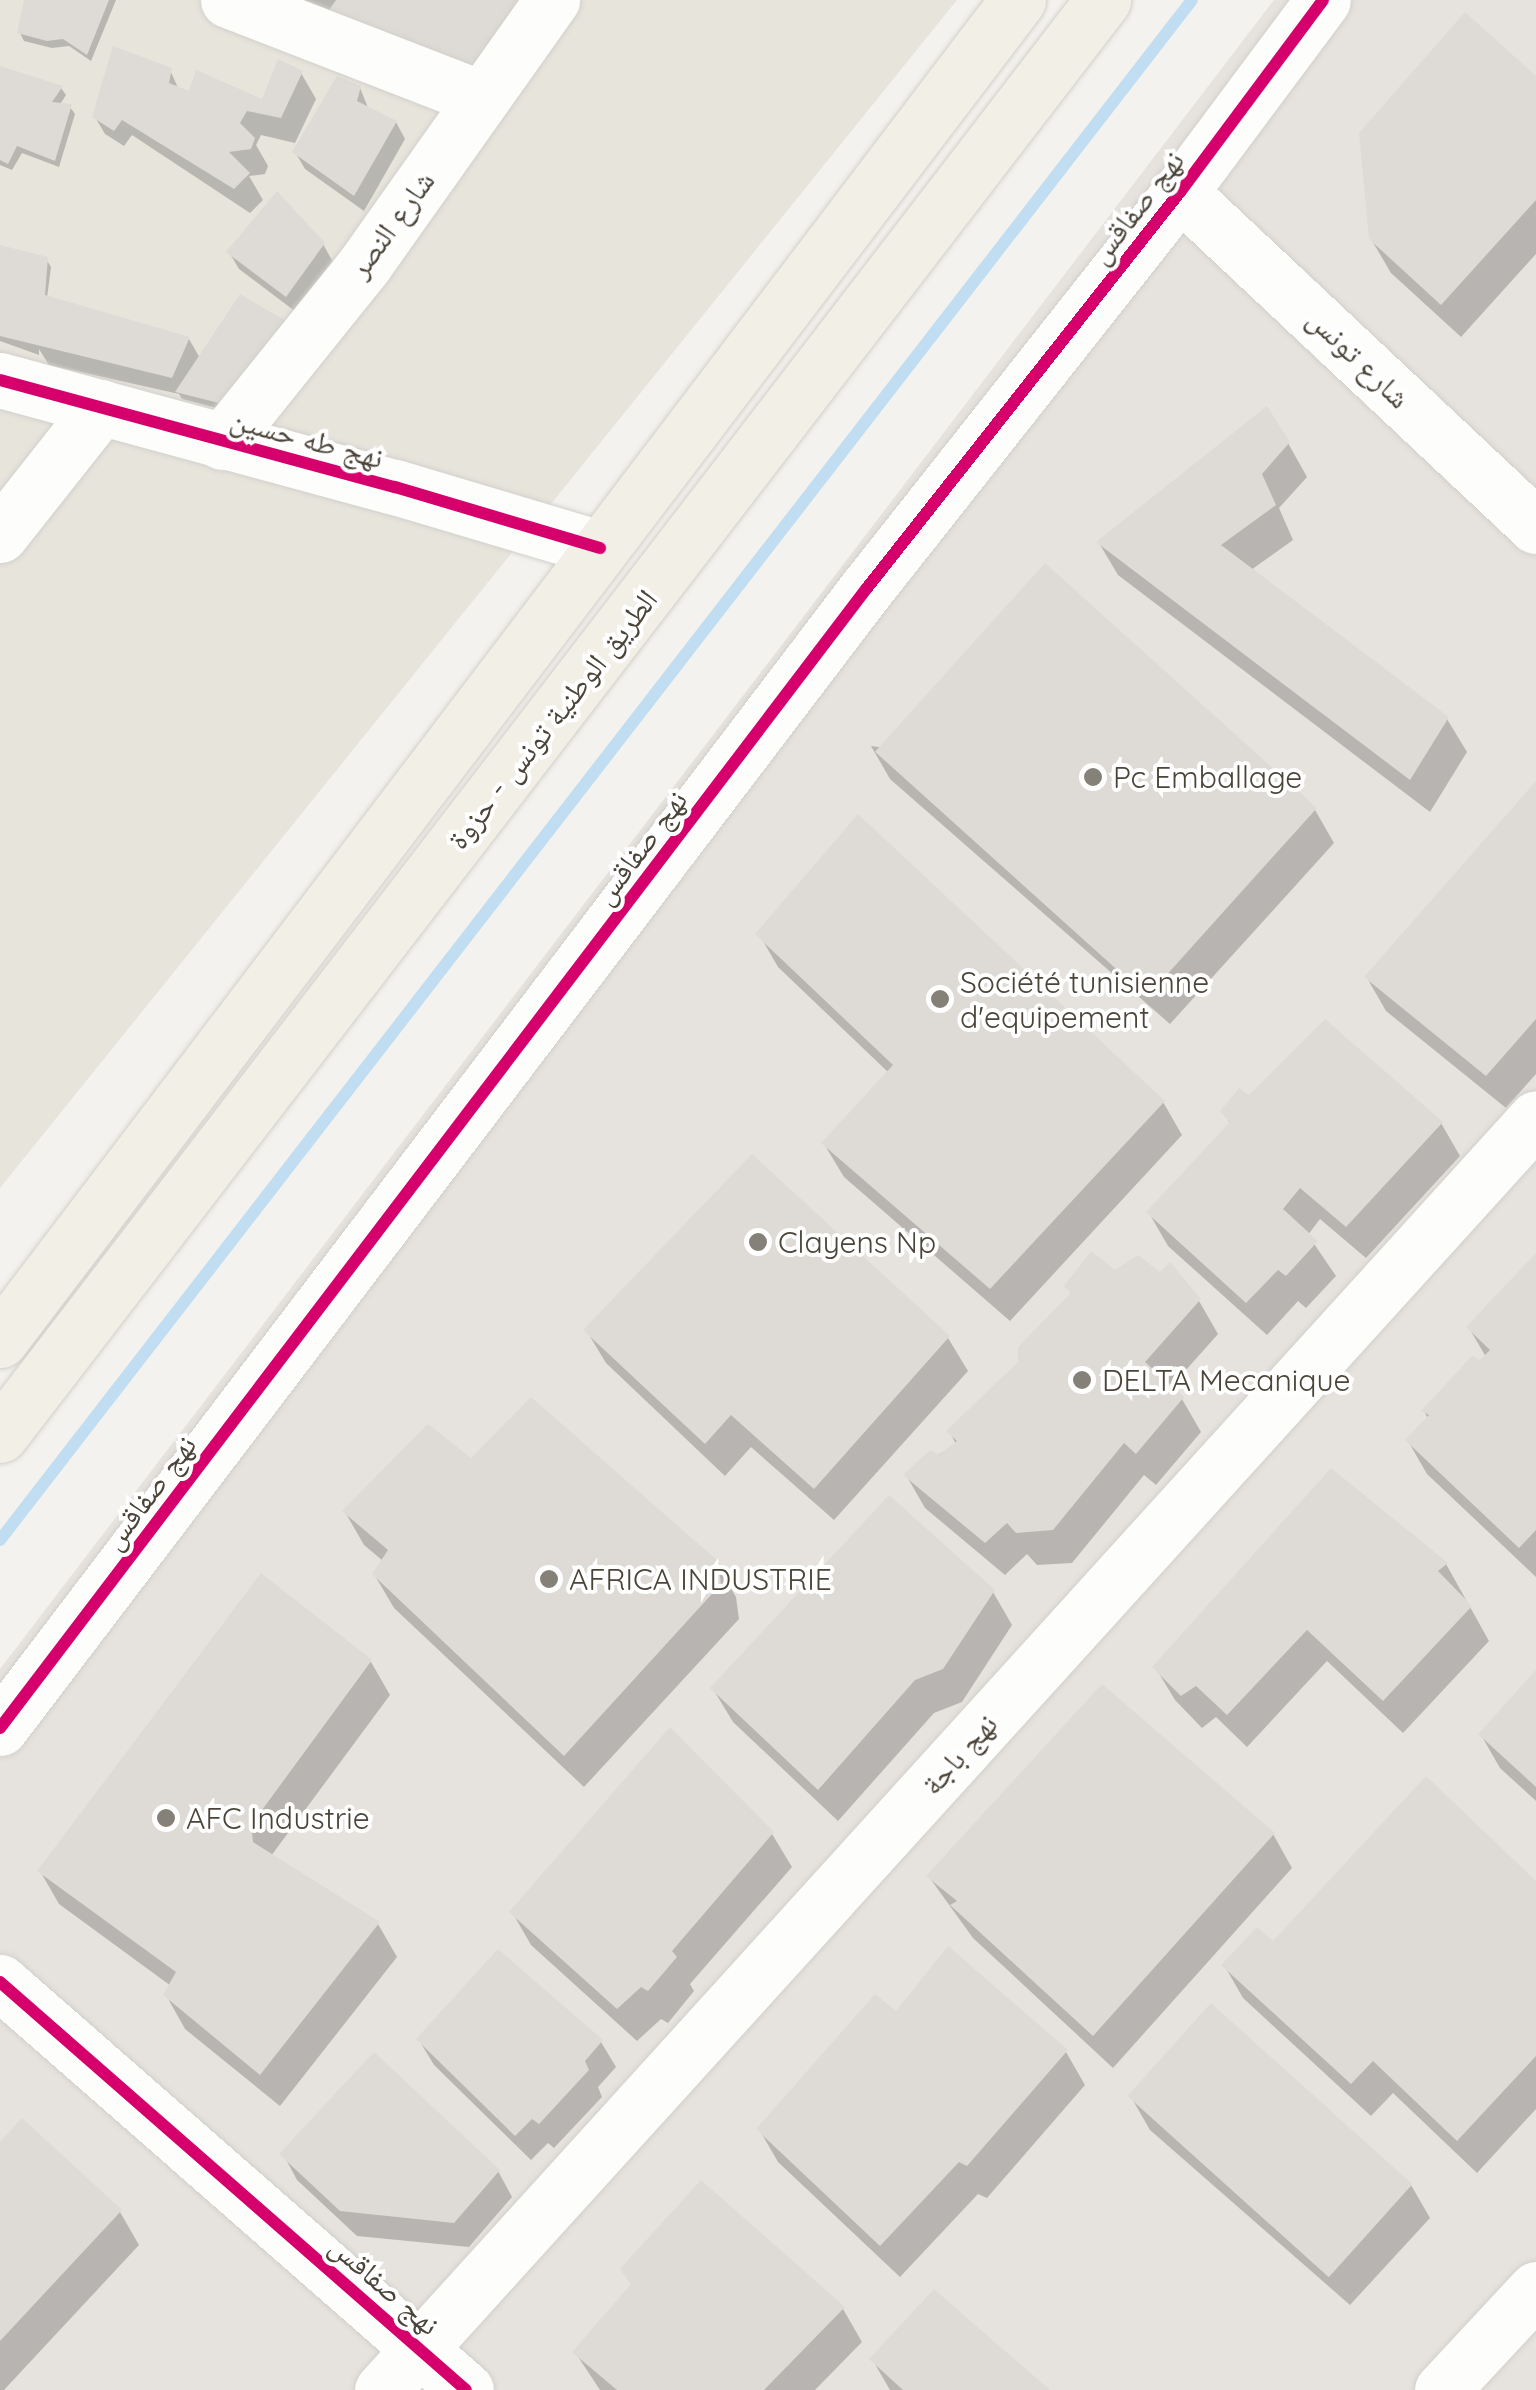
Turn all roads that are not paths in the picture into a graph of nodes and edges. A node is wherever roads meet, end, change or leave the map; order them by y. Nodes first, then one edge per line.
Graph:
1 (228, 0) edge
2 (552, 0) edge
3 (1018, 0) edge
4 (1103, 0) edge
5 (1323, 0) edge
6 (481, 98) junction
7 (1180, 192) junction
8 (0, 380) edge
9 (101, 407) junction
10 (222, 442) junction
11 (1536, 526) edge
12 (0, 535) edge
13 (600, 548) junction
14 (1536, 1118) edge
15 (10, 1317) edge
16 (0, 1436) edge
17 (0, 1728) edge
18 (0, 1982) edge
19 (1536, 2289) edge
20 (420, 2349) junction
21 (382, 2390) edge
22 (466, 2390) edge
23 (1442, 2390) edge

1 - 6 street
2 - 6 street, شارع النصر
3 - 13 main road
4 - 16 main road, الطريق الوطنية تونس - حزوة
5 - 7 street, نهج صفاقس
6 - 10 street, شارع النصر
7 - 11 street, شارع تونس
7 - 17 street, نهج صفاقس
8 - 9 street, نهج طه حسين
9 - 10 street, نهج طه حسين
9 - 12 street
10 - 13 street, نهج طه حسين
13 - 15 main road
14 - 20 street, نهج باجة
18 - 20 street, نهج صفاقس
19 - 23 street
20 - 21 street, نهج باجة
20 - 22 street, نهج صفاقس

